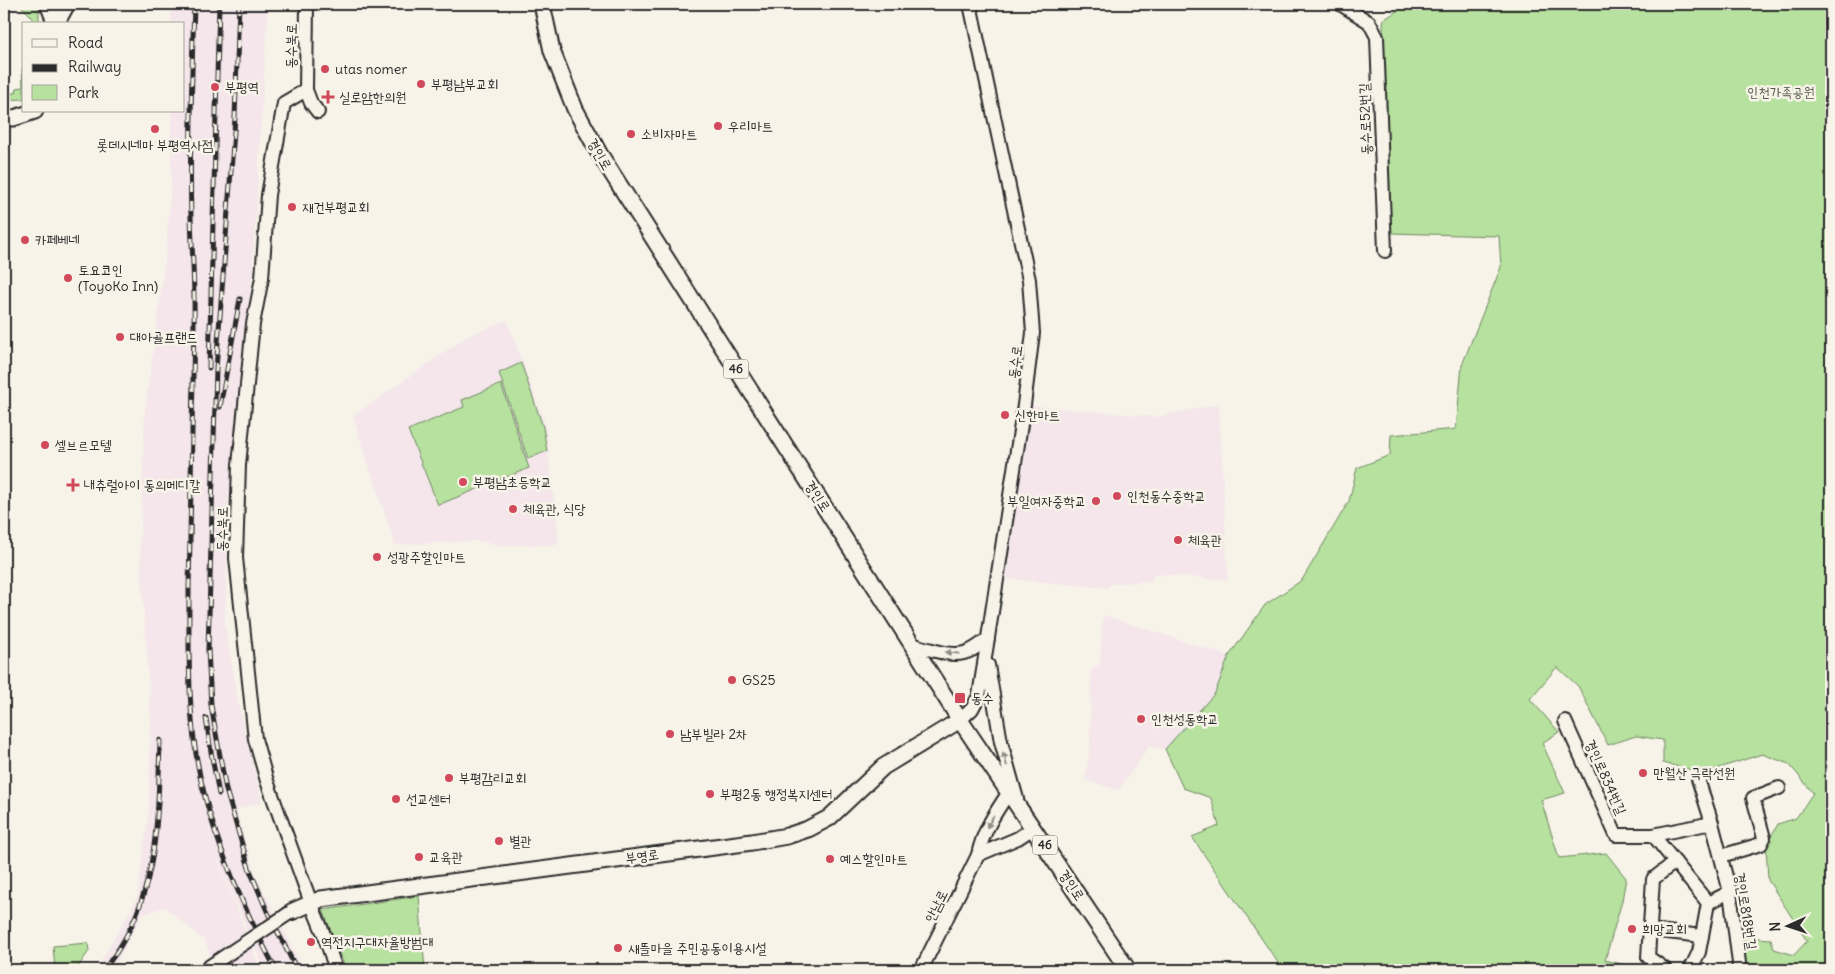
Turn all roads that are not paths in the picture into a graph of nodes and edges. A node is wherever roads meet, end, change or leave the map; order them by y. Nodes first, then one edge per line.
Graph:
1 (48, 4) edge
2 (67, 4) edge
3 (307, 4) edge
4 (542, 4) edge
5 (970, 4) edge
6 (1340, 4) edge
7 (55, 22) edge
8 (57, 22) edge
9 (306, 90) junction
10 (32, 112) edge
11 (318, 112) dead end
12 (4, 118) edge
13 (1385, 251) dead end
14 (987, 644) junction
15 (913, 645) junction
16 (960, 720) junction
17 (1565, 722) dead end
18 (1698, 779) dead end
19 (1779, 788) dead end
20 (1009, 792) junction
21 (1018, 806) junction
22 (1712, 823) junction
23 (1033, 828) junction
24 (1653, 836) junction
25 (978, 855) junction
26 (1721, 856) junction
27 (1675, 862) junction
28 (1730, 892) junction
29 (1708, 902) junction
30 (311, 903) junction
31 (291, 912) joint
32 (1650, 930) junction
33 (1702, 936) junction
34 (1650, 966) edge
35 (204, 970) edge
36 (336, 970) edge
37 (921, 970) edge
38 (1128, 970) edge
39 (1666, 970) edge
40 (1690, 970) edge
41 (1738, 970) edge

1 - 7 main road
2 - 8 main road
3 - 9 street, 동수북로
4 - 15 main road, 경인로 / 46
5 - 14 street, 동수로
6 - 13 street, 동수로52번길
9 - 11 street, 동수북로
9 - 30 street, 동수북로
10 - 12 main road
14 -> 15 street
14 - 16 street, 동수로
21 -> 14 street
15 - 16 main road, 경인로 / 46
16 - 20 main road, 경인로 / 46
16 - 30 main road, 부영로
17 - 24 street, 경인로834번길
18 - 22 street, 경인로818번길
19 - 26 street, 경인로818번길
20 - 21 main road, 경인로 / 46
20 -> 25 street, 안남로
21 - 23 main road, 경인로 / 46
22 - 24 street
22 - 26 street, 경인로818번길
23 - 25 street
23 - 38 main road, 경인로 / 46
24 - 27 street
25 - 37 street, 안남로
26 - 28 street, 경인로818번길
27 - 29 street
27 - 32 street
28 - 29 street
28 - 41 street, 경인로818번길
29 - 33 street
30 - 31 main road, 부영로
30 - 36 street, 동수북로
31 - 35 street, bridge
32 - 33 street
32 - 34 street
33 - 40 street
34 - 39 street

